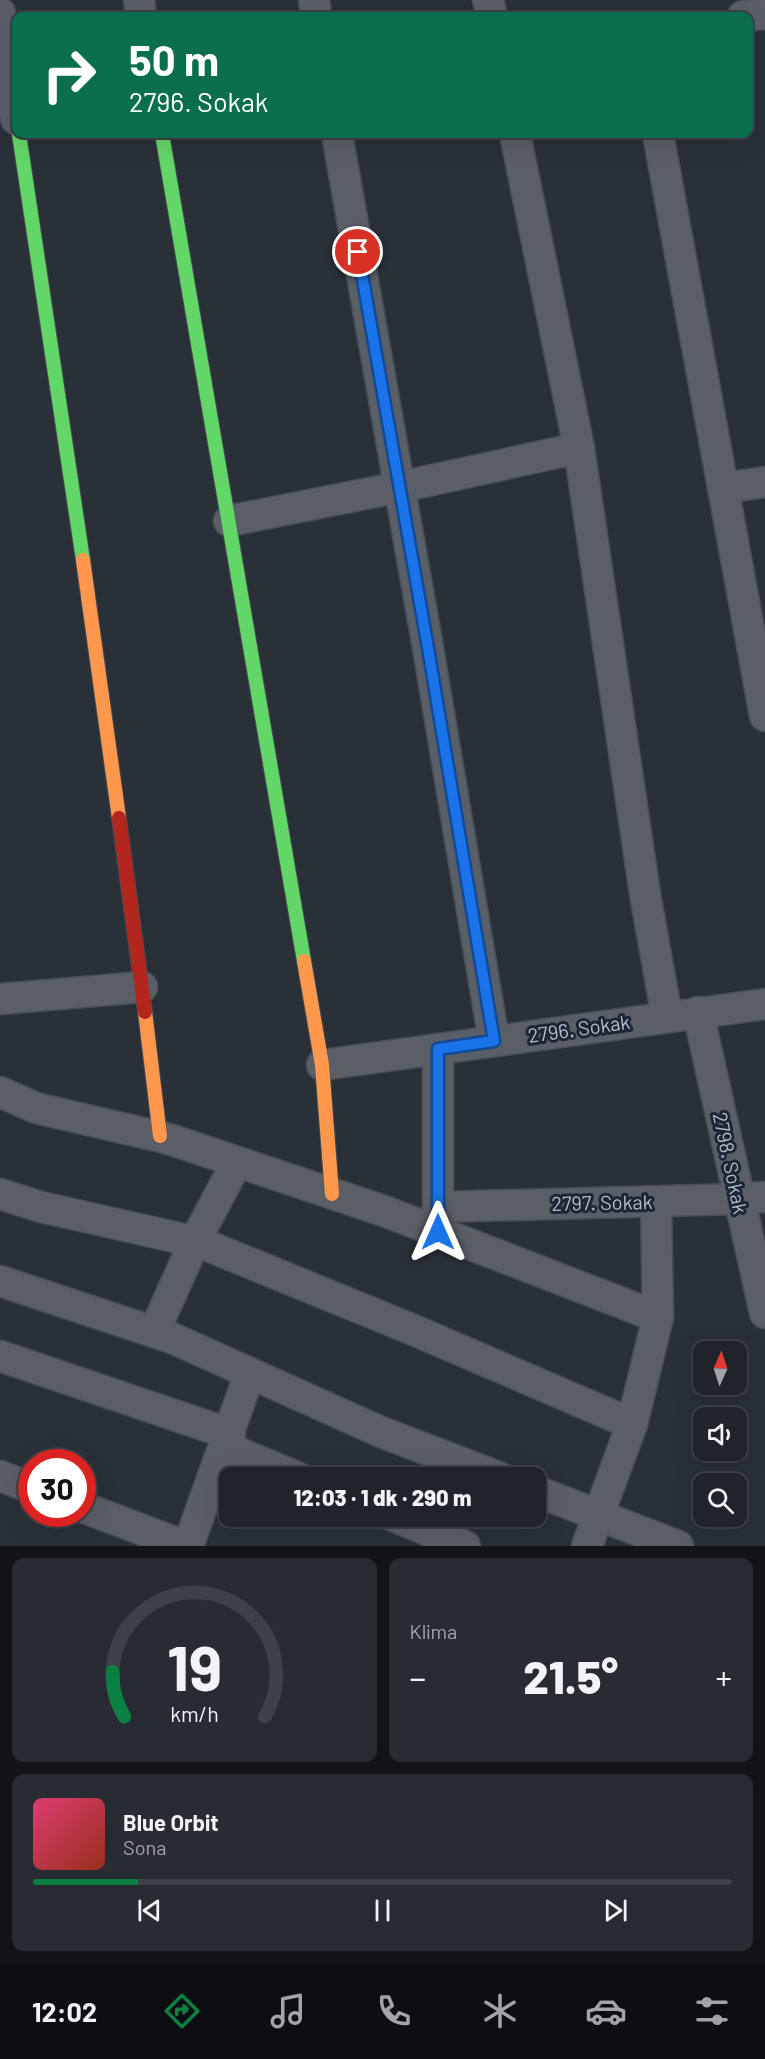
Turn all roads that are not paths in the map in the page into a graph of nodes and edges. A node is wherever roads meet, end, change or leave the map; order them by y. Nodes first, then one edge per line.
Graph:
1 (0, 13) edge
2 (12, 92) edge
3 (20, 138) edge
4 (163, 138) edge
5 (338, 138) edge
6 (516, 138) edge
7 (659, 138) edge
8 (579, 448) junction
9 (765, 482) edge
10 (400, 488) junction
11 (723, 488) junction
12 (229, 521) junction
13 (761, 673) edge
14 (765, 716) edge
15 (142, 987) junction
16 (0, 999) edge
17 (765, 1004) edge
18 (698, 1012) junction
19 (667, 1017) junction
20 (494, 1041) junction
21 (438, 1049) junction
22 (322, 1065) junction
23 (0, 1092) edge
24 (160, 1136) junction
25 (237, 1161) junction
26 (0, 1194) edge
27 (332, 1194) junction
28 (752, 1198) edge
29 (656, 1202) junction
30 (438, 1220) junction
31 (195, 1241) junction
32 (0, 1281) edge
33 (765, 1313) edge
34 (658, 1317) junction
35 (154, 1332) junction
36 (0, 1356) edge
37 (250, 1373) junction
38 (632, 1424) junction
39 (227, 1440) junction
40 (278, 1467) edge
41 (473, 1467) edge
42 (0, 1476) edge
43 (18, 1483) edge
44 (546, 1495) edge
45 (96, 1512) edge
46 (598, 1515) junction
47 (419, 1527) edge
48 (187, 1546) edge
49 (465, 1546) edge
50 (587, 1546) edge
51 (678, 1546) edge

1 - 2 street
3 - 15 street
4 - 12 street
5 - 10 street
6 - 8 street
7 - 11 street
8 - 10 street
8 - 19 street
9 - 11 street
10 - 12 street
10 - 20 street
11 - 13 street
12 - 22 street
13 - 14 street
15 - 16 street
15 - 24 street
17 - 18 street, 2796. Sokak
18 - 19 street, 2796. Sokak
18 - 28 street, 2798. Sokak
19 - 20 street, 2796. Sokak
20 - 21 street, 2796. Sokak
21 - 22 street, 2796. Sokak
21 - 30 street
22 - 27 street
23 - 24 street
24 - 25 street
25 - 27 street
25 - 31 street
26 - 31 street
27 - 30 street
28 - 29 street, 2797. Sokak
28 - 33 street, 2798. Sokak
29 - 30 street, 2797. Sokak
29 - 34 street
30 - 34 street
31 - 35 street
31 - 38 street
32 - 35 street
34 - 38 street
35 - 37 street
36 - 39 street
37 - 39 street
37 - 41 street
38 - 46 street
39 - 40 street
39 - 48 street
42 - 43 street
44 - 46 street
45 - 48 street
46 - 50 street
46 - 51 street
47 - 49 street

